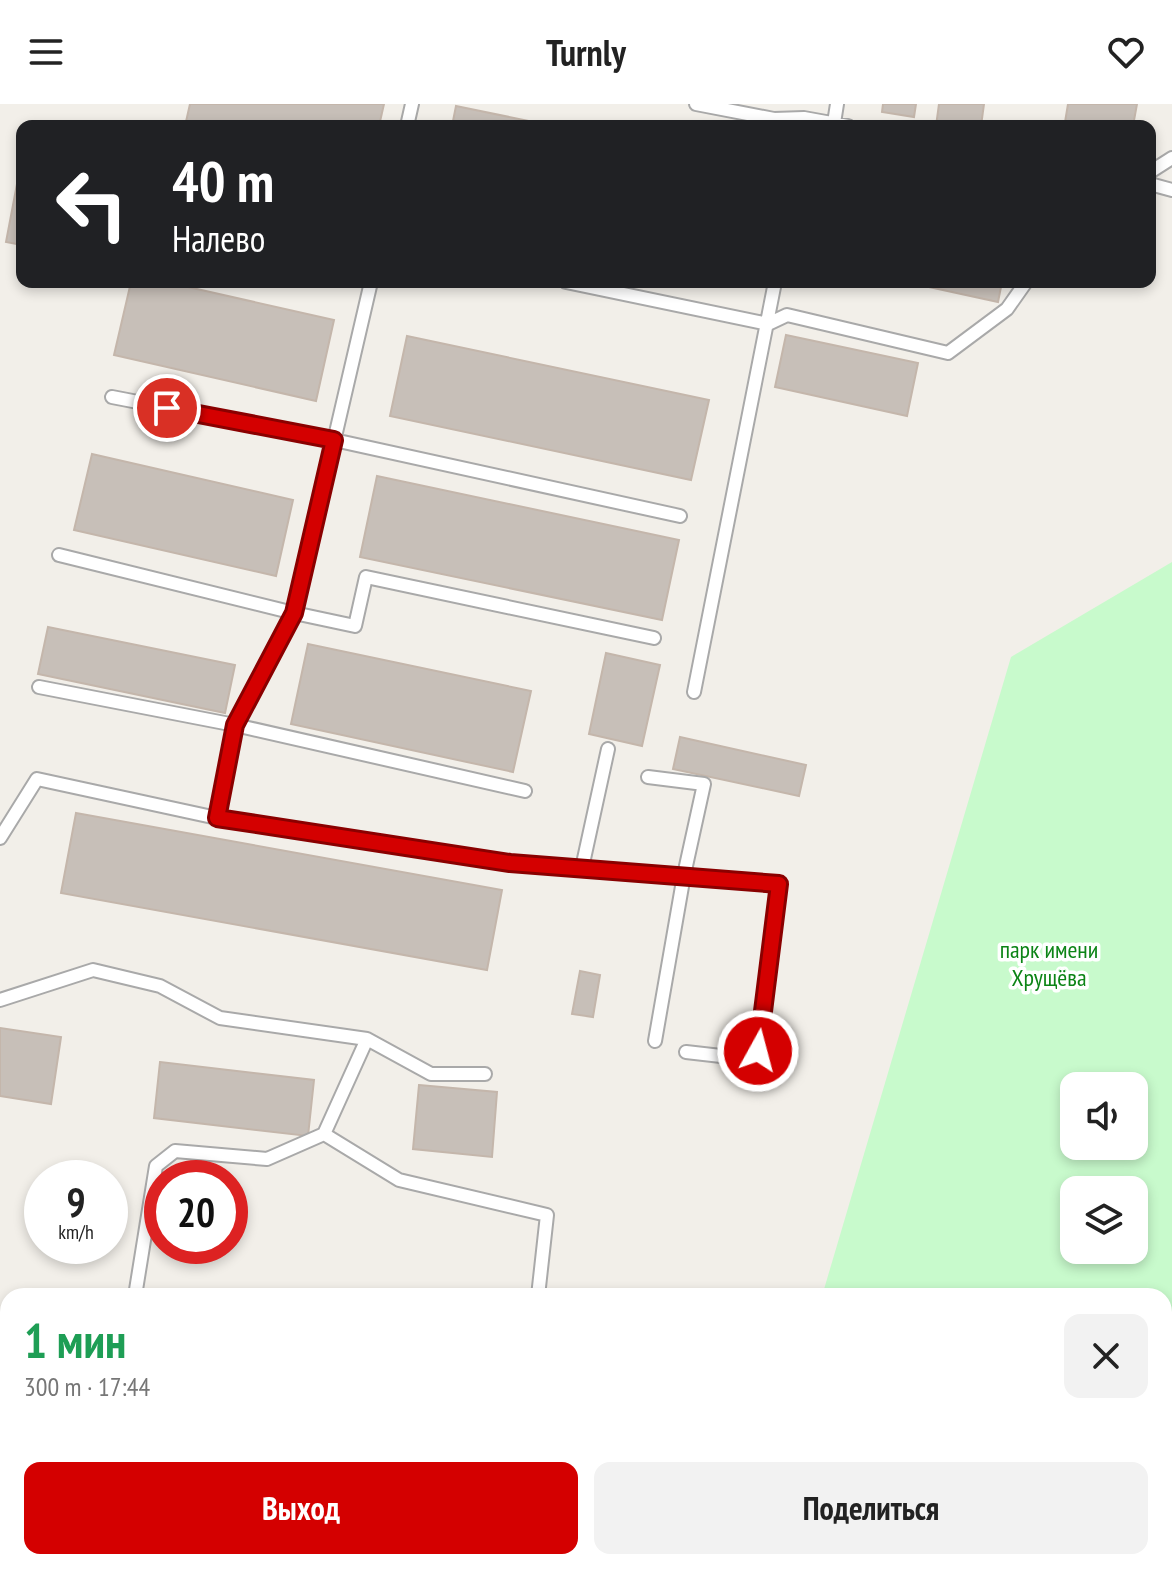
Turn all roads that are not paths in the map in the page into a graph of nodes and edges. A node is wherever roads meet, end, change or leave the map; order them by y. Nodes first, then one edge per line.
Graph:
1 (696, 104) edge
2 (784, 120) edge
3 (370, 288) edge
4 (595, 288) edge
5 (774, 288) edge
6 (1022, 288) edge
7 (768, 324) junction
8 (112, 397) dead end
9 (334, 440) junction
10 (680, 516) dead end
11 (59, 555) dead end
12 (294, 613) junction
13 (654, 638) dead end
14 (39, 687) dead end
15 (694, 692) dead end
16 (235, 725) junction
17 (608, 749) dead end
18 (648, 777) dead end
19 (525, 791) dead end
20 (217, 818) junction
21 (0, 838) edge
22 (582, 868) junction
23 (684, 875) junction
24 (0, 1000) edge
25 (367, 1039) junction
26 (655, 1041) dead end
27 (686, 1052) dead end
28 (485, 1074) dead end
29 (324, 1134) junction
30 (136, 1288) edge
31 (539, 1288) edge

1 - 2 lane
3 - 9 lane
4 - 7 lane
5 - 7 lane
6 - 7 lane
7 - 15 lane
8 - 9 lane
9 - 10 lane
9 - 12 lane
11 - 12 lane
12 - 13 lane
12 - 16 lane
14 - 16 lane
16 - 19 lane
16 - 20 lane
17 - 22 lane
18 - 23 lane
20 - 21 lane
20 - 22 lane
22 - 23 lane
23 - 26 lane
23 - 27 lane
24 - 25 lane
25 - 28 lane
25 - 29 lane
29 - 30 lane
29 - 31 lane

